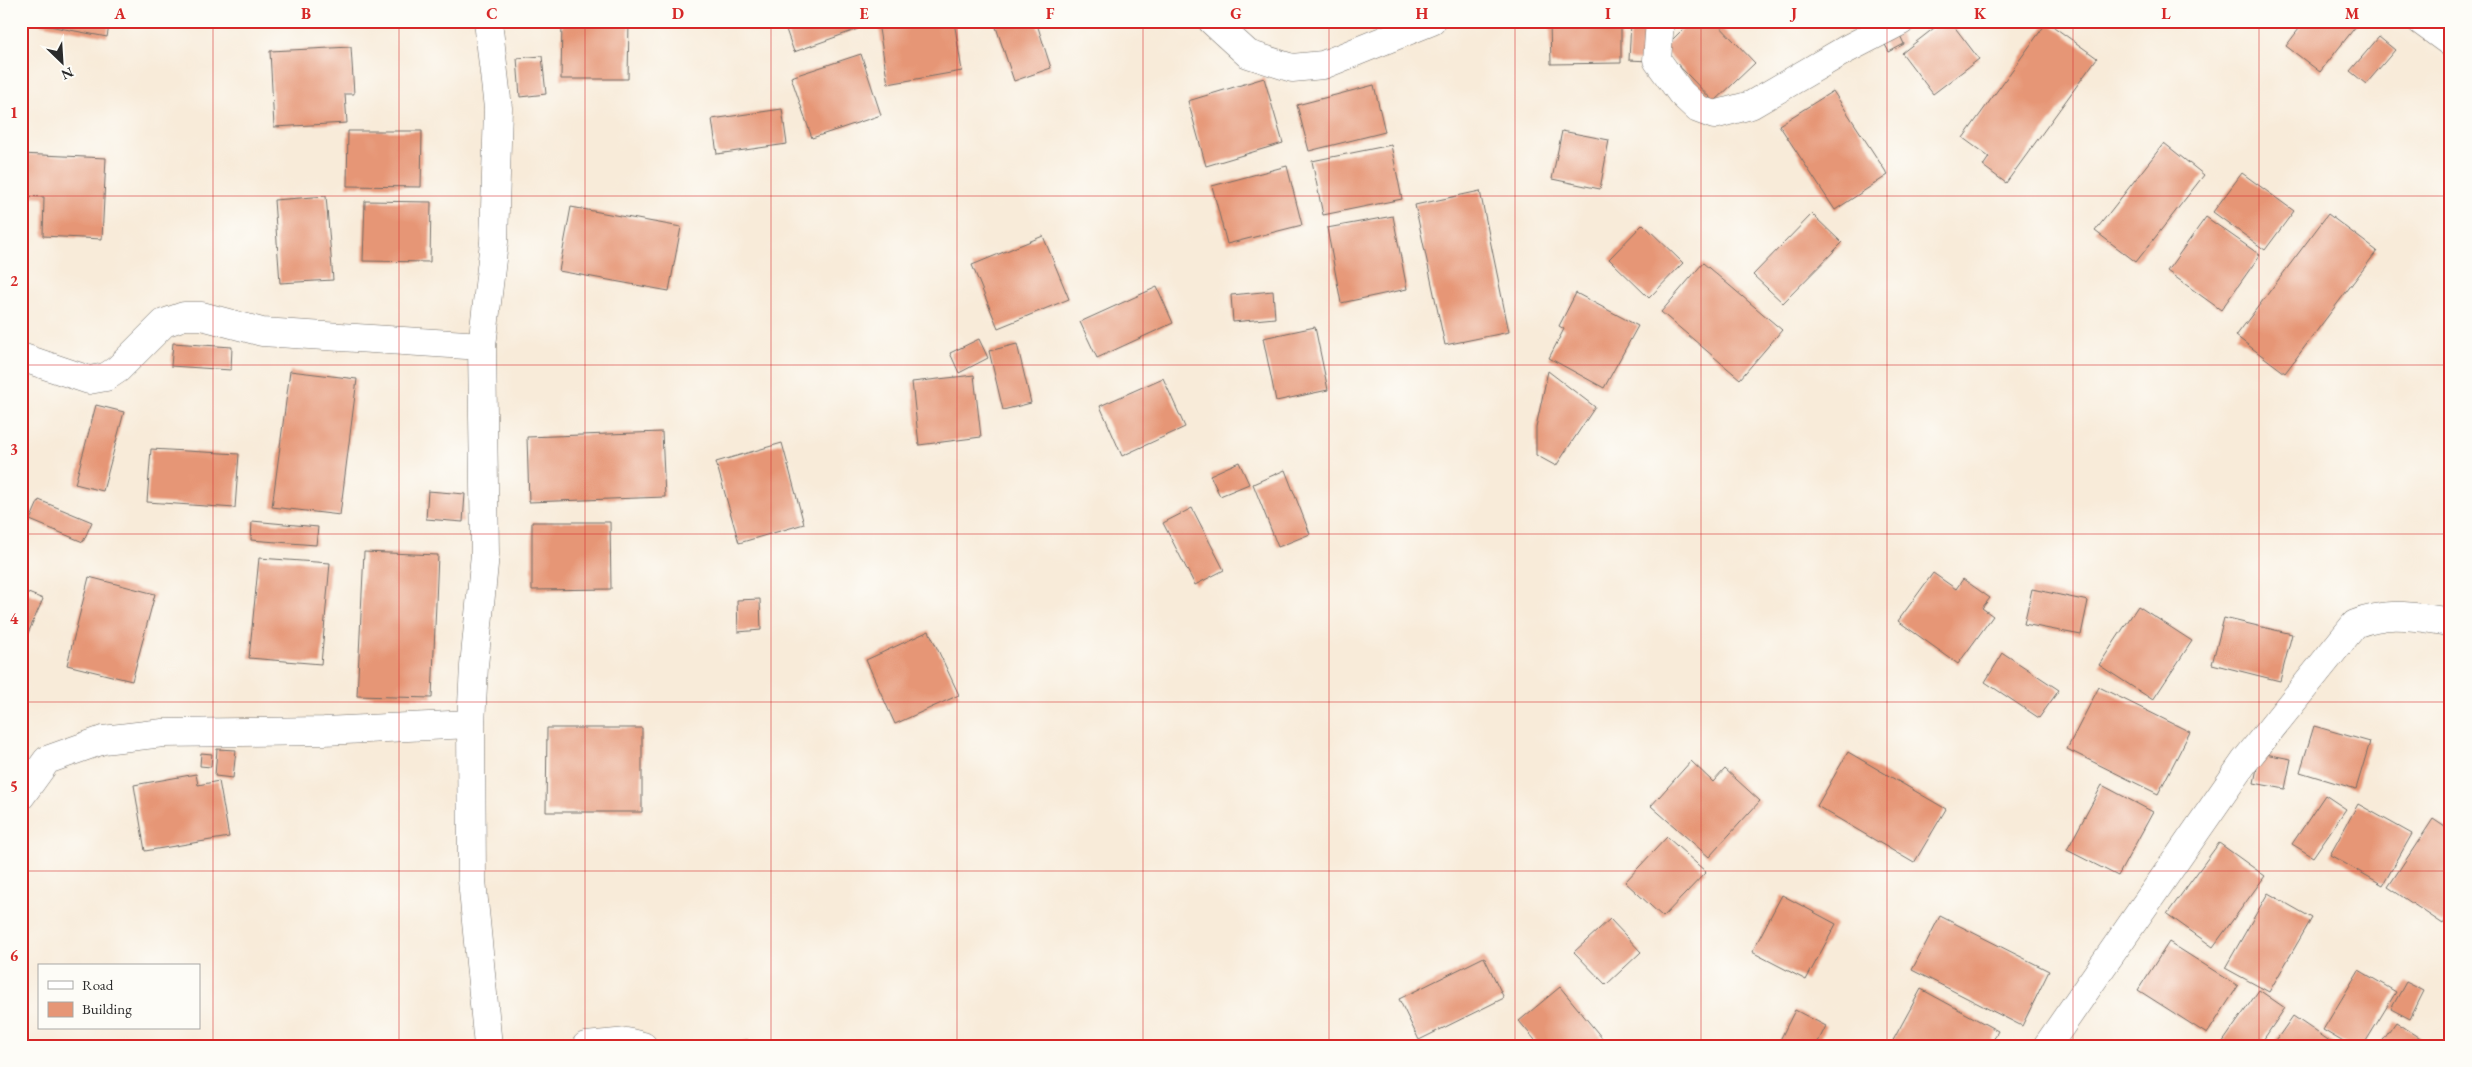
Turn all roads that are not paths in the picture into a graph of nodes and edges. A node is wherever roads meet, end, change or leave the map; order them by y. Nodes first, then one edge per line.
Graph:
1 (488, 21) edge
2 (1212, 21) edge
3 (1432, 21) edge
4 (1660, 21) edge
5 (1901, 21) edge
6 (2421, 21) edge
7 (2451, 42) edge
8 (482, 346) junction
9 (21, 357) edge
10 (2451, 622) edge
11 (471, 724) junction
12 (21, 796) edge
13 (488, 1046) edge
14 (586, 1046) edge
15 (643, 1046) edge
16 (2047, 1046) edge

1 - 8 street
2 - 3 street
4 - 5 street
6 - 7 street
8 - 9 street
8 - 11 street
10 - 16 street
11 - 12 street
11 - 13 street
14 - 15 street

